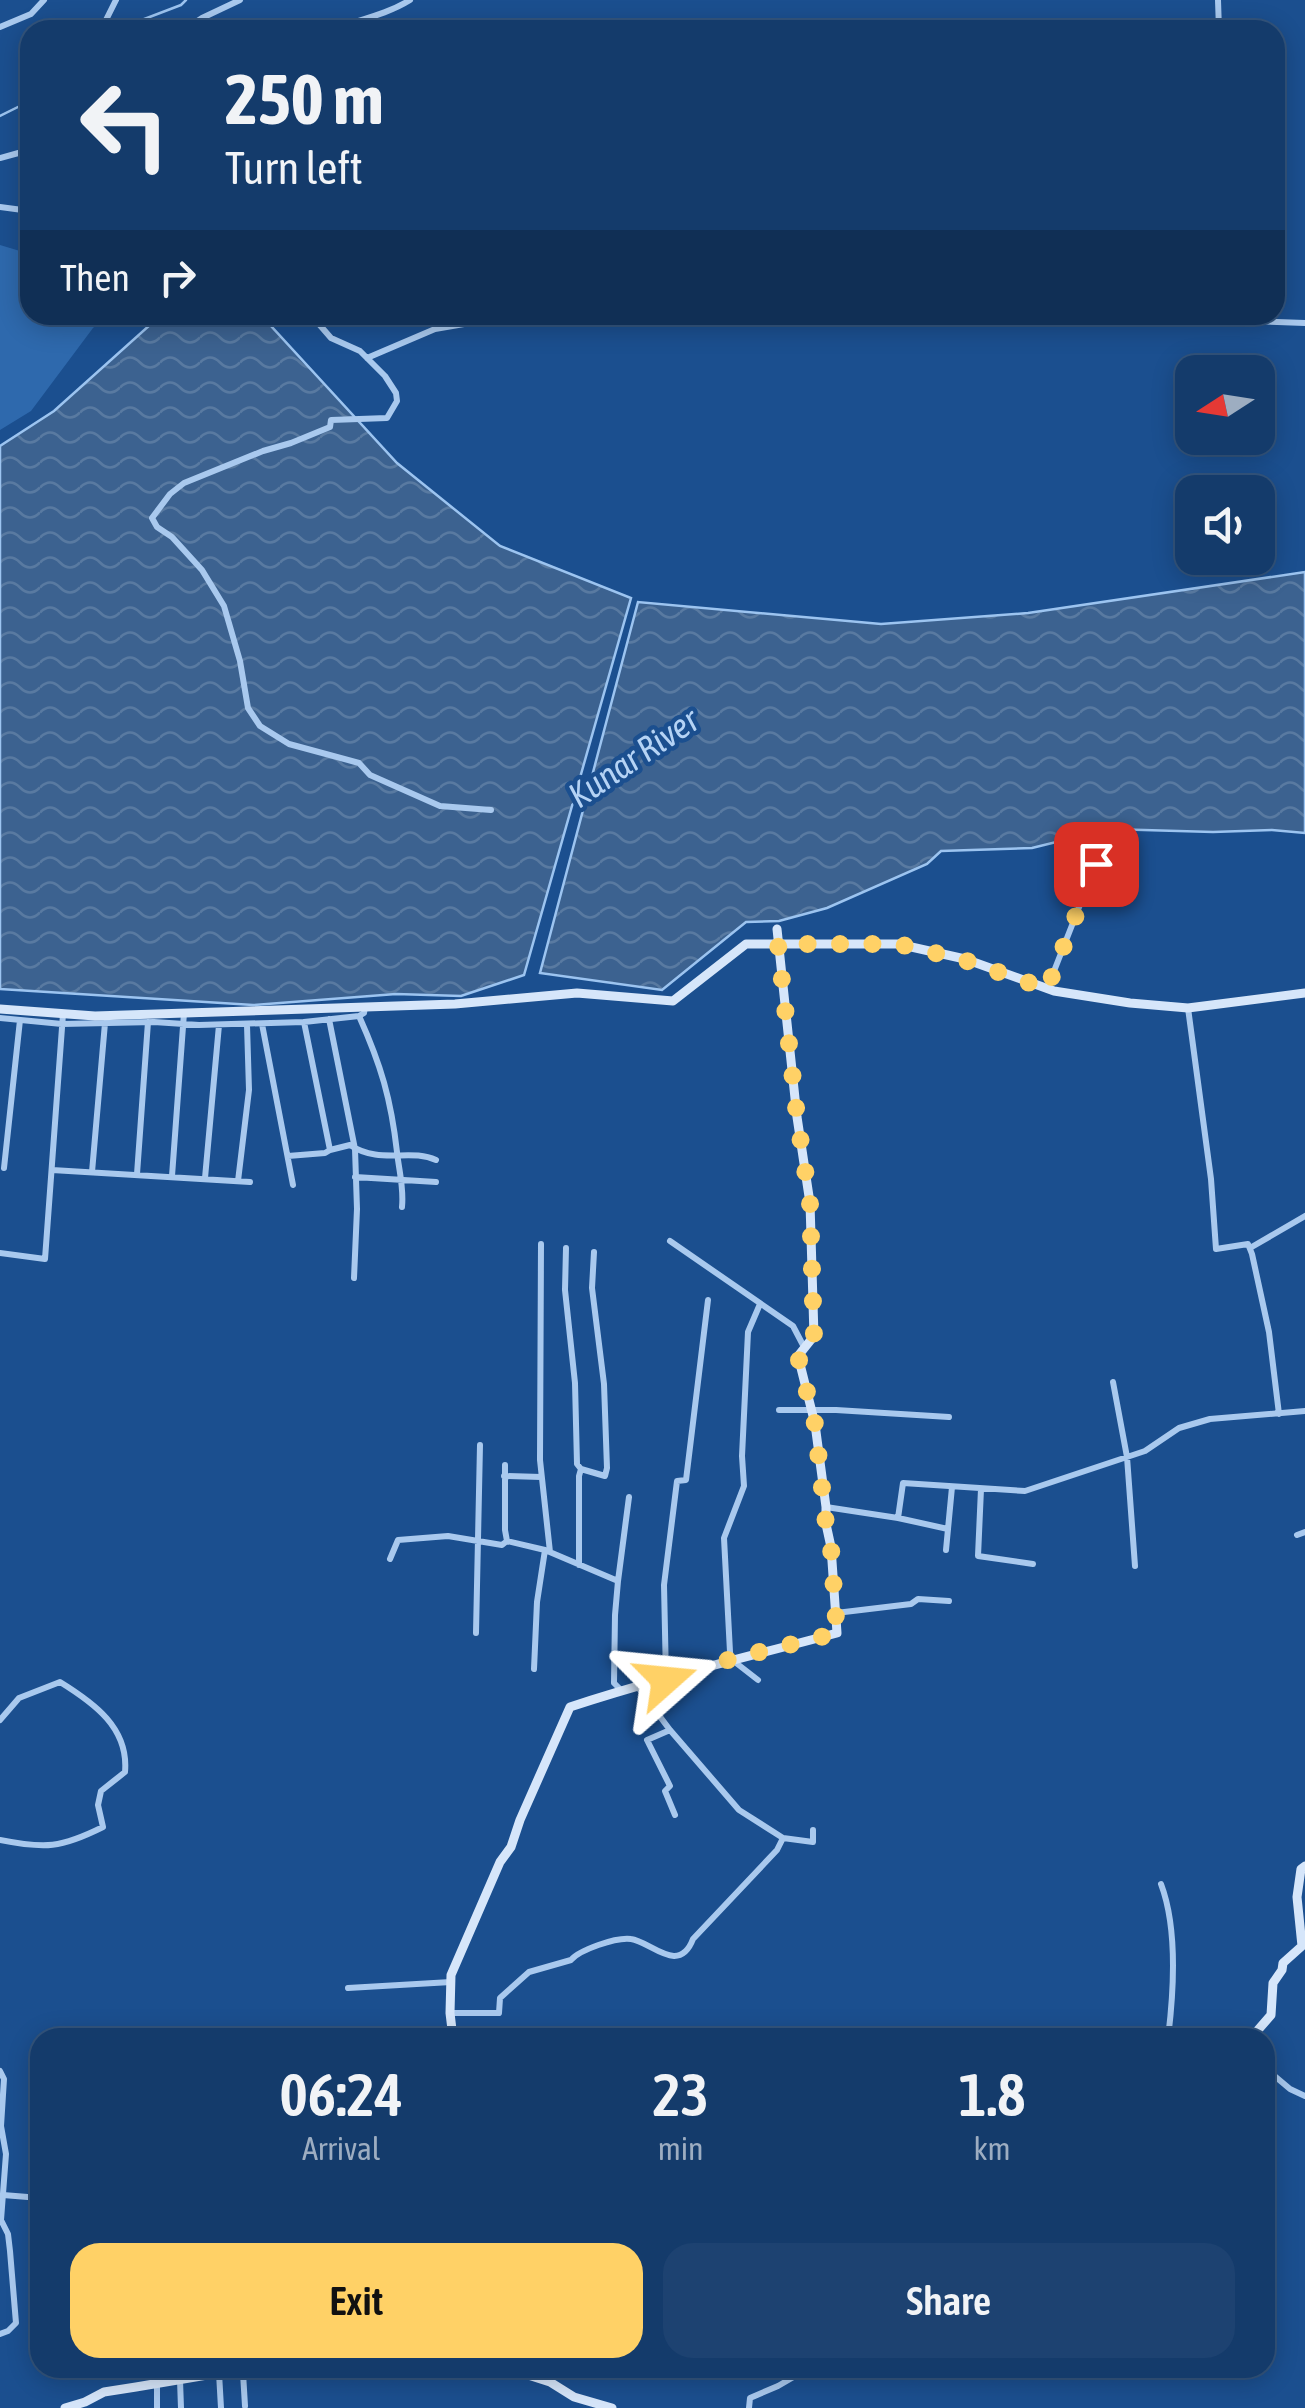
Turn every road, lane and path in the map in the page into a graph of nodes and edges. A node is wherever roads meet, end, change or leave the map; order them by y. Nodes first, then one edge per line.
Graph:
1 (44, 0) edge
2 (240, 0) edge
3 (410, 0) edge
4 (199, 20) edge
5 (358, 20) edge
6 (0, 27) edge
7 (320, 325) edge
8 (458, 325) edge
9 (366, 359) junction
10 (491, 810) dead end
11 (1099, 842) dead end
12 (777, 929) dead end
13 (778, 944) junction
14 (1047, 989) junction
15 (1305, 993) edge
16 (1188, 1008) junction
17 (0, 1010) edge
18 (362, 1011) junction
19 (0, 1018) edge
20 (184, 1018) junction
21 (62, 1019) junction
22 (330, 1019) junction
23 (20, 1020) junction
24 (148, 1022) junction
25 (304, 1022) junction
26 (105, 1023) junction
27 (247, 1024) junction
28 (262, 1024) junction
29 (220, 1025) junction
30 (354, 1149) junction
31 (330, 1150) junction
32 (288, 1156) junction
33 (398, 1157) junction
34 (436, 1160) dead end
35 (4, 1168) dead end
36 (51, 1170) junction
37 (92, 1172) junction
38 (137, 1174) junction
39 (172, 1176) junction
40 (355, 1177) junction
41 (205, 1178) junction
42 (403, 1179) junction
43 (238, 1181) junction
44 (250, 1182) dead end
45 (436, 1182) dead end
46 (293, 1185) dead end
47 (402, 1207) dead end
48 (1305, 1216) edge
49 (670, 1241) dead end
50 (541, 1244) dead end
51 (566, 1248) dead end
52 (1249, 1248) junction
53 (0, 1252) edge
54 (594, 1252) dead end
55 (354, 1278) dead end
56 (708, 1300) dead end
57 (760, 1304) junction
58 (805, 1348) junction
59 (1112, 1382) dead end
60 (779, 1410) dead end
61 (812, 1410) junction
62 (1305, 1412) edge
63 (1280, 1414) junction
64 (949, 1417) dead end
65 (480, 1445) dead end
66 (1127, 1457) junction
67 (505, 1465) dead end
68 (582, 1469) junction
69 (504, 1476) junction
70 (541, 1476) junction
71 (952, 1488) junction
72 (980, 1488) junction
73 (629, 1497) dead end
74 (826, 1507) junction
75 (898, 1518) junction
76 (948, 1529) junction
77 (508, 1541) junction
78 (478, 1542) junction
79 (946, 1550) dead end
80 (548, 1551) junction
81 (390, 1559) dead end
82 (1033, 1564) dead end
83 (579, 1566) junction
84 (1135, 1566) dead end
85 (618, 1581) junction
86 (949, 1601) dead end
87 (836, 1613) junction
88 (476, 1633) dead end
89 (731, 1659) junction
90 (534, 1668) dead end
91 (666, 1680) junction
92 (758, 1680) dead end
93 (636, 1685) junction
94 (621, 1690) junction
95 (0, 1720) edge
96 (670, 1730) junction
97 (675, 1815) dead end
98 (813, 1830) dead end
99 (783, 1838) junction
100 (0, 1840) edge
101 (1305, 1866) edge
102 (1161, 1884) dead end
103 (1304, 1946) edge
104 (451, 1982) junction
105 (348, 1988) dead end
106 (450, 2013) junction
107 (451, 2028) edge
108 (1169, 2028) edge
109 (1260, 2028) edge
110 (0, 2071) edge
111 (1275, 2076) edge
112 (1305, 2096) edge
113 (3, 2195) junction
114 (30, 2197) edge
115 (0, 2334) edge
116 (160, 2378) edge
117 (193, 2378) edge
118 (219, 2378) edge
119 (242, 2378) edge
120 (537, 2378) edge
121 (792, 2378) edge
122 (180, 2380) junction
123 (160, 2383) junction
124 (245, 2406) edge
125 (65, 2408) edge
126 (157, 2408) edge
127 (181, 2408) edge
128 (221, 2408) edge
129 (612, 2408) edge
130 (749, 2408) edge

1 - 6 street
2 - 4 street
3 - 5 street
7 - 9 street
8 - 9 street
9 - 10 street
11 - 14 street
12 - 13 street
13 - 14 street
13 - 18 street
13 - 58 street
14 - 16 street
15 - 16 street
16 - 52 street
17 - 21 street
18 - 20 street
18 - 22 street
18 - 33 street
19 - 23 street
20 - 21 street
20 - 24 street
20 - 29 street
20 - 39 street
21 - 23 street
21 - 26 street
21 - 36 street
22 - 25 street
22 - 30 street
23 - 35 street
24 - 26 street
24 - 38 street
25 - 28 street
25 - 31 street
26 - 37 street
27 - 28 street
27 - 29 street
27 - 43 street
28 - 32 street
29 - 41 street
30 - 31 street
30 - 33 street
30 - 40 street
31 - 32 street
32 - 46 street
33 - 34 street
33 - 42 street
36 - 37 street
36 - 53 street
37 - 38 street
38 - 39 street
39 - 41 street
40 - 42 street
40 - 55 street
41 - 43 street
42 - 45 street
42 - 47 street
43 - 44 street
48 - 52 street
49 - 57 street
50 - 70 street
51 - 68 street
52 - 63 street
54 - 68 street
56 - 91 street
57 - 58 street
57 - 89 street
58 - 61 street
59 - 66 street
60 - 61 street
61 - 64 street
61 - 74 street
62 - 63 street
63 - 66 street
65 - 78 street
66 - 72 street
66 - 84 street
67 - 69 street
68 - 83 street
69 - 70 street
69 - 77 street
70 - 80 street
71 - 72 street
71 - 75 street
71 - 76 street
72 - 82 street
73 - 85 street
74 - 75 street
74 - 87 street
75 - 76 street
76 - 79 street
77 - 78 street
77 - 80 street
78 - 81 street
78 - 88 street
80 - 83 street
80 - 90 street
83 - 85 street
85 - 94 street
86 - 87 street
87 - 89 street
89 - 91 street
89 - 92 street
91 - 93 street
93 - 94 street
93 - 96 street
94 - 104 street
95 - 100 street
96 - 97 street
96 - 99 street
98 - 99 street
99 - 106 street
101 - 103 street
102 - 108 street
103 - 109 street
104 - 105 street
104 - 106 street
106 - 107 street
110 - 113 street
111 - 112 street
113 - 114 street
113 - 115 street
116 - 123 street
117 - 122 street
118 - 128 street
119 - 124 street
120 - 129 street
121 - 130 street
122 - 123 street
122 - 127 street
123 - 125 street
123 - 126 street

